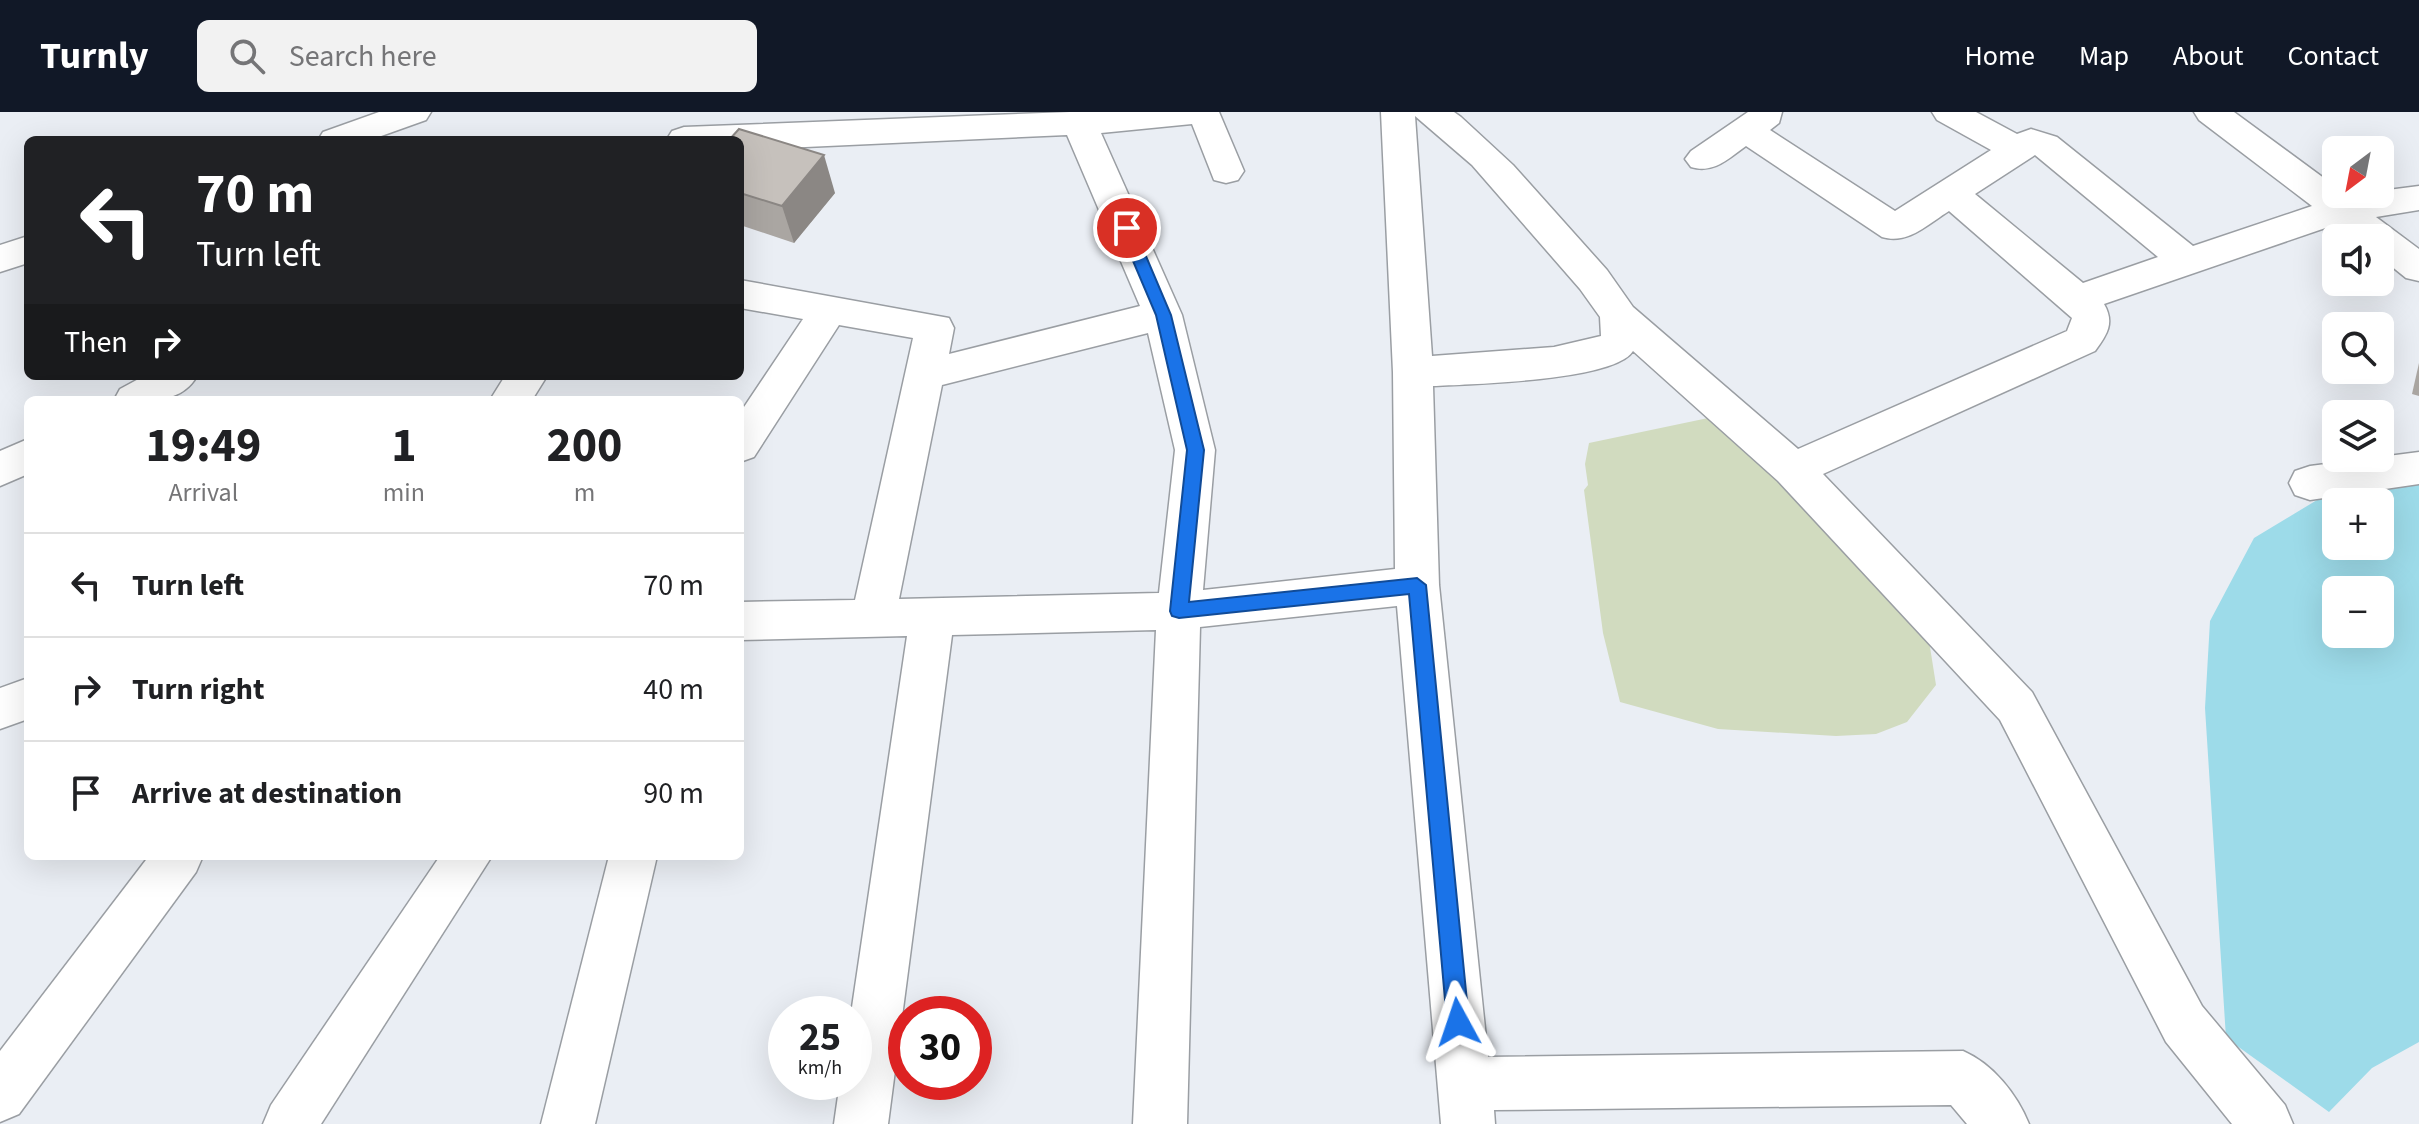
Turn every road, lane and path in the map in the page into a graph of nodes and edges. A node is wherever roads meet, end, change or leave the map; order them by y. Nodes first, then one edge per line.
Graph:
1 (414, 112) edge
2 (425, 112) edge
3 (1201, 112) edge
4 (1398, 112) edge
5 (1949, 112) edge
6 (2211, 112) edge
7 (1446, 115) edge
8 (1758, 121) edge
9 (910, 124) edge
10 (1080, 125) junction
11 (688, 130) edge
12 (346, 136) edge
13 (426, 136) edge
14 (2019, 150) junction
15 (1703, 159) dead end
16 (1226, 171) dead end
17 (1951, 193) junction
18 (2419, 198) edge
19 (2342, 209) junction
20 (2362, 224) edge
21 (2394, 249) edge
22 (24, 250) edge
23 (0, 259) edge
24 (2188, 262) junction
25 (2419, 268) edge
26 (744, 295) edge
27 (2077, 299) junction
28 (830, 309) junction
29 (1163, 315) junction
30 (1620, 317) junction
31 (1413, 372) junction
32 (924, 375) junction
33 (170, 380) edge
34 (141, 396) edge
35 (744, 440) edge
36 (24, 457) edge
37 (2419, 468) edge
38 (1793, 469) junction
39 (0, 470) edge
40 (2310, 483) dead end
41 (1417, 585) junction
42 (1179, 611) junction
43 (873, 618) junction
44 (932, 618) junction
45 (744, 621) edge
46 (24, 700) edge
47 (0, 709) edge
48 (176, 860) edge
49 (465, 860) edge
50 (632, 860) edge
51 (0, 1095) edge
52 (1466, 1104) edge
53 (290, 1124) edge
54 (568, 1124) edge
55 (861, 1124) edge
56 (1160, 1124) edge
57 (2002, 1124) edge
58 (2266, 1124) edge

1 - 12 street
2 - 13 street
3 - 10 street
3 - 16 street
4 - 31 street
5 - 14 street
6 - 19 street
7 - 30 street
8 - 15 street
8 - 17 street
9 - 10 street
9 - 11 street
10 - 29 street
14 - 17 street
14 - 24 street
17 - 27 street
18 - 19 street
19 - 20 street
19 - 24 street
21 - 25 street
22 - 23 street
24 - 27 street
26 - 28 street
27 - 38 street
28 - 32 street
28 - 35 street
29 - 32 street
29 - 42 street
30 - 31 street
30 - 38 street
31 - 41 street
32 - 43 street
33 - 34 street
36 - 39 street
37 - 40 street
38 - 58 street
41 - 42 street
41 - 52 street
42 - 44 street
42 - 56 street
43 - 44 street
43 - 45 street
44 - 55 street
46 - 47 street
48 - 51 street
49 - 53 street
50 - 54 street
52 - 57 street

